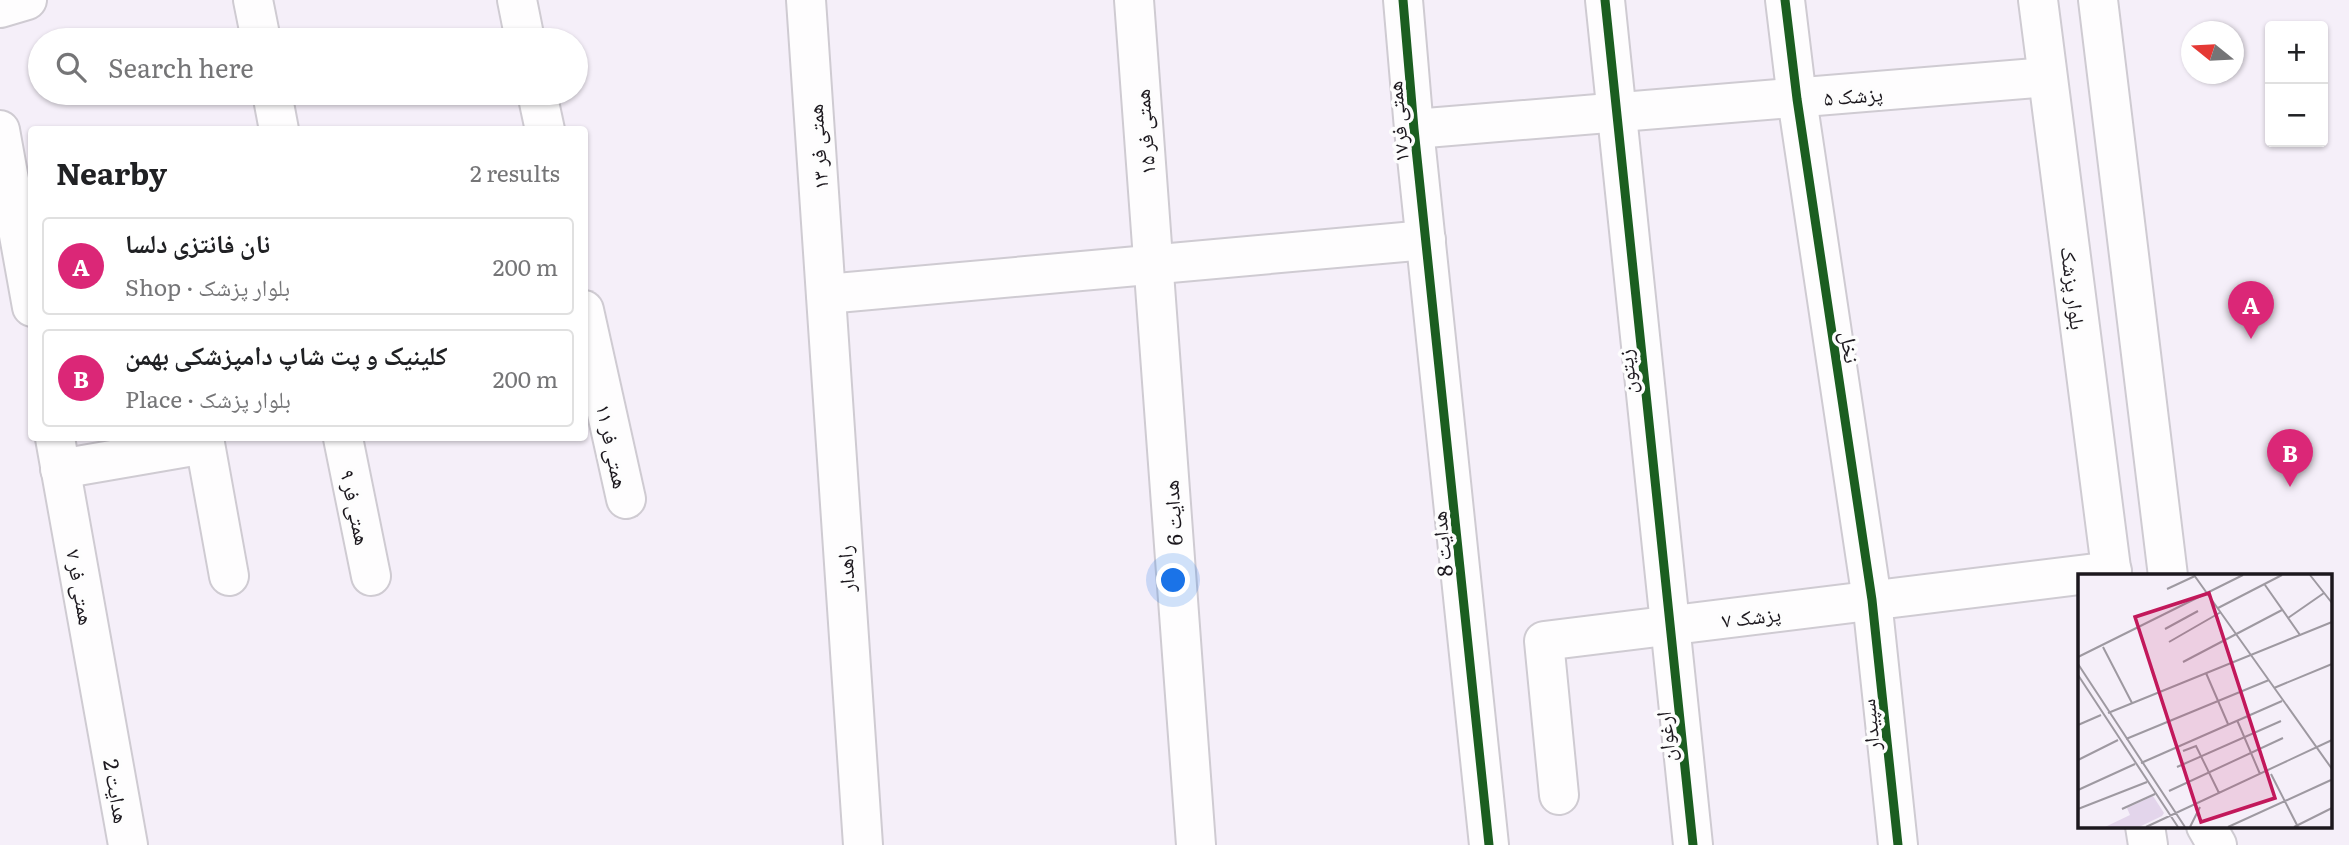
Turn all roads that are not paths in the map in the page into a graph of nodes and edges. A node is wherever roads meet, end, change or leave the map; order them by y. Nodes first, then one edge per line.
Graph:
1 (27, 0) edge
2 (253, 0) edge
3 (517, 0) edge
4 (806, 0) edge
5 (1134, 0) edge
6 (1403, 0) edge
7 (1605, 0) edge
8 (1786, 0) edge
9 (2038, 0) edge
10 (2098, 0) edge
11 (0, 8) edge
12 (259, 28) edge
13 (523, 28) edge
14 (2047, 77) junction
15 (1797, 99) junction
16 (274, 105) edge
17 (540, 105) edge
18 (1616, 114) junction
19 (278, 126) edge
20 (544, 126) edge
21 (1414, 129) junction
22 (0, 130) edge
23 (1426, 240) junction
24 (1153, 264) junction
25 (28, 285) edge
26 (826, 294) junction
27 (588, 328) edge
28 (205, 441) edge
29 (343, 441) edge
30 (58, 453) edge
31 (626, 499) dead end
32 (2112, 573) edge
33 (2168, 574) edge
34 (229, 576) dead end
35 (371, 576) dead end
36 (2078, 577) edge
37 (1872, 600) junction
38 (1669, 625) junction
39 (109, 737) joint
40 (1559, 795) dead end
41 (2207, 828) edge
42 (128, 845) edge
43 (863, 845) edge
44 (1196, 845) edge
45 (1489, 845) edge
46 (1693, 845) edge
47 (1898, 845) edge
48 (2217, 845) edge

1 - 11 street
2 - 12 street
3 - 13 street
4 - 26 street, همتی فر ۱۳
5 - 24 street, همتی فر ۱۵
6 - 21 street, همتی فر۱۷
7 - 18 street, زیتون
8 - 15 street, نخل
9 - 14 street, بلوار پزشک
10 - 33 street
14 - 15 street, پزشک ۵
14 - 32 street, بلوار پزشک
15 - 18 street, پزشک ۵
15 - 37 street, نخل
16 - 19 street
17 - 20 street
18 - 21 street, پزشک ۵
18 - 38 street, زیتون
21 - 23 street, همتی فر۱۷
22 - 25 street
23 - 24 street
23 - 45 street, هدایت 8
24 - 26 street
24 - 44 street, هدایت 6
26 - 43 street, راهدار
27 - 31 street, همتی فر ۱۱
28 - 30 street
28 - 34 street
29 - 35 street, همتی فر ۹
30 - 39 street, همتی فر ۷
36 - 37 street, پزشک ۷
37 - 38 street, پزشک ۷
37 - 47 street, سپیدار
38 - 40 street, پزشک ۷
38 - 46 street, ارغوان
39 - 42 street, هدایت 2
41 - 48 street

